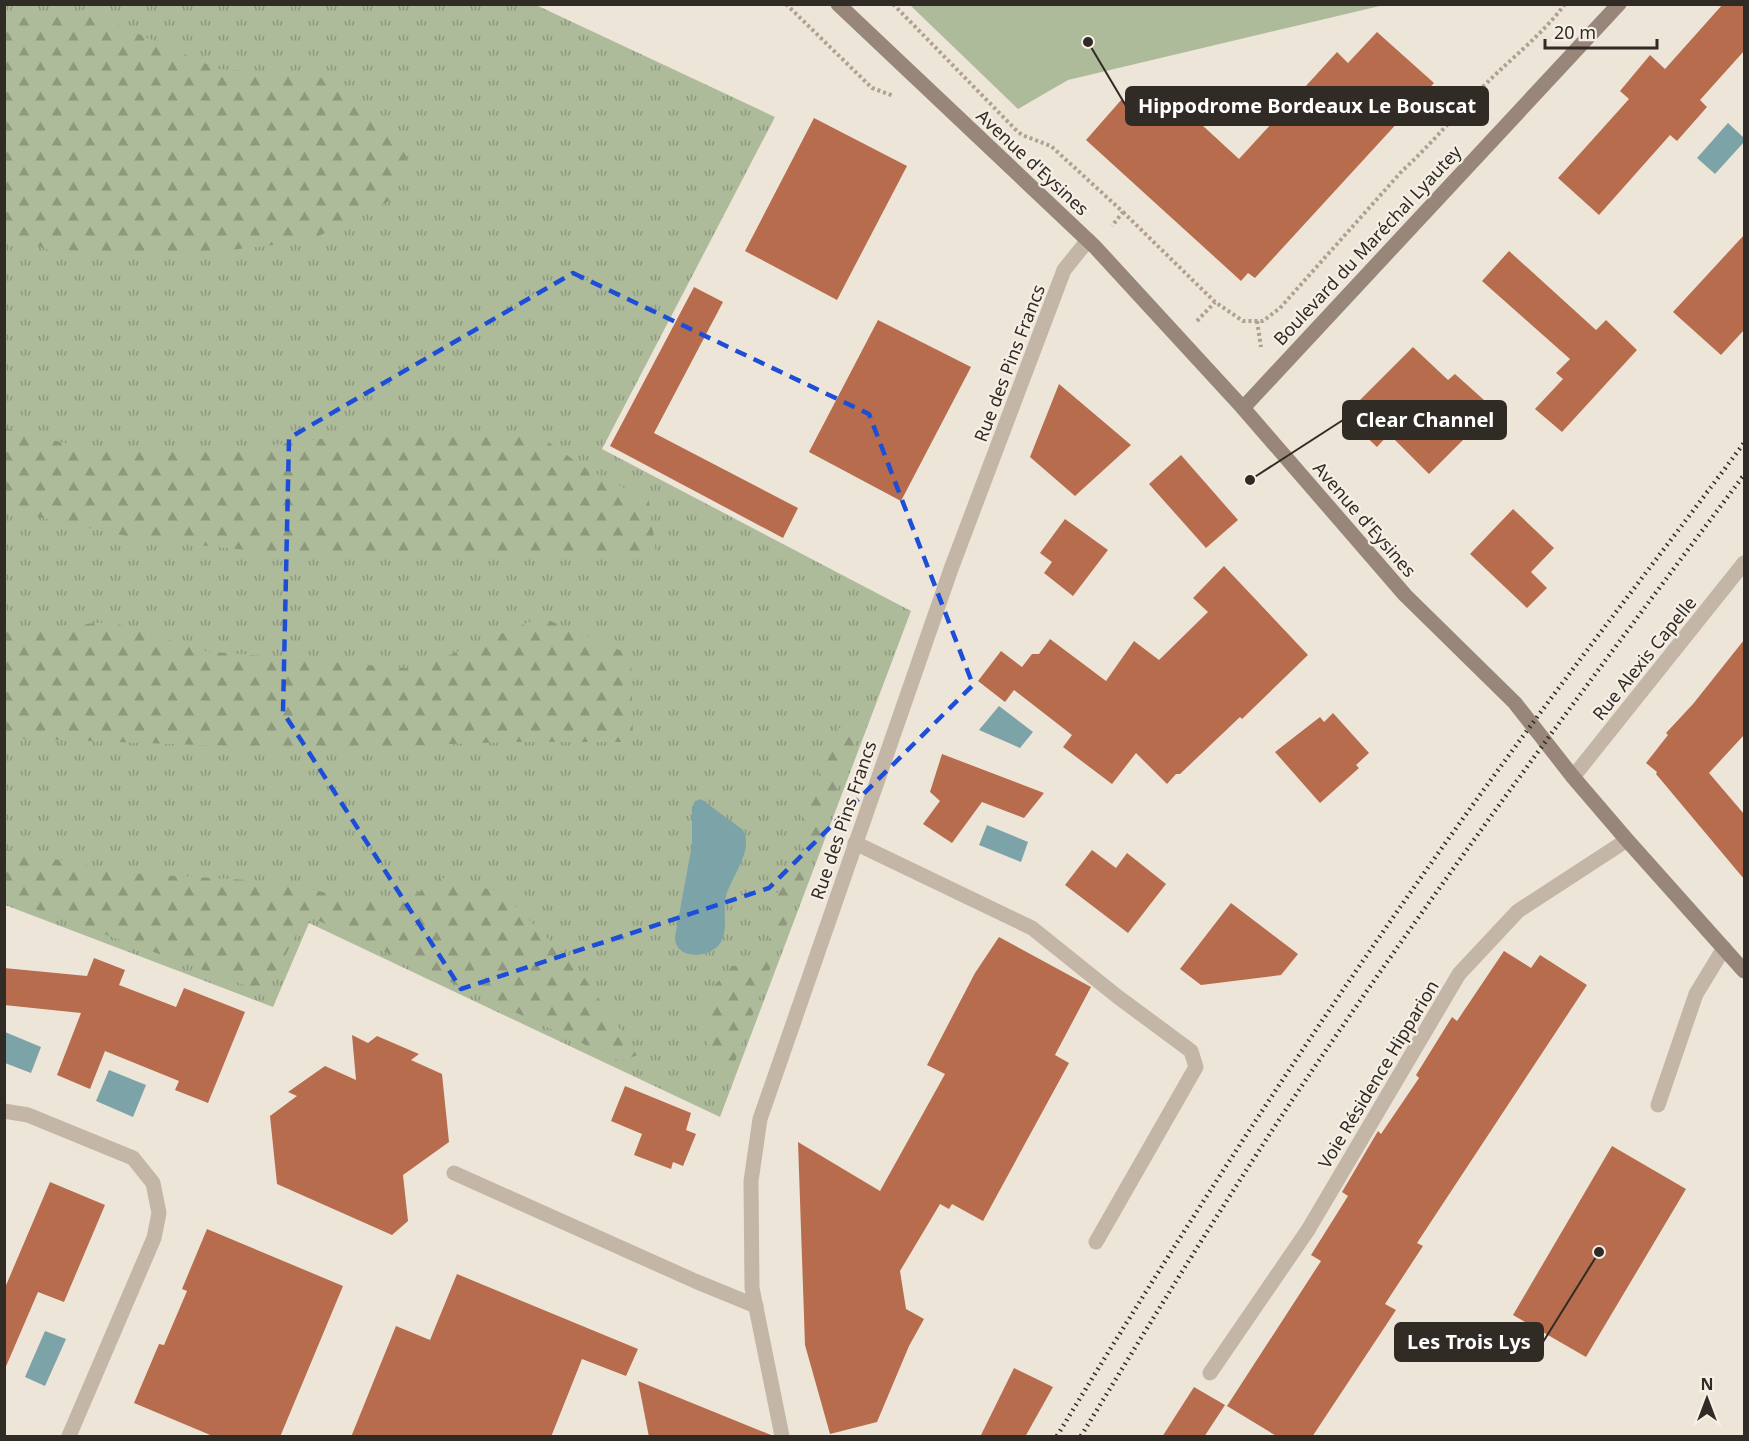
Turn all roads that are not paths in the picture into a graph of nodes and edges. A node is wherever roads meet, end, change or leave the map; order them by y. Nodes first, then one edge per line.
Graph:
1 (838, 4) edge
2 (1619, 4) edge
3 (1091, 244) junction
4 (1244, 408) junction
5 (1744, 563) edge
6 (1574, 777) junction
7 (1627, 840) junction
8 (855, 843) junction
9 (1724, 948) junction
10 (1744, 971) edge
11 (1658, 1105) dead end
12 (4, 1111) edge
13 (454, 1173) dead end
14 (1096, 1242) dead end
15 (756, 1306) junction
16 (1210, 1373) dead end
17 (69, 1437) edge
18 (782, 1437) edge

1 - 3 street, Avenue d'Eysines
2 - 4 street, Boulevard du Maréchal Lyautey
3 - 4 street, Avenue d'Eysines
3 - 8 street, Rue des Pins Francs
4 - 6 street, Avenue d'Eysines
5 - 6 street, Rue Alexis Capelle
6 - 7 street, Avenue d'Eysines
7 - 9 street, Avenue d'Eysines
7 - 16 street, Voie Résidence Hipparion
8 - 14 street
8 - 15 street, Rue des Pins Francs
9 - 10 street, Avenue d'Eysines
9 - 11 street
12 - 17 street
13 - 15 street
15 - 18 street, Rue des Pins Francs

